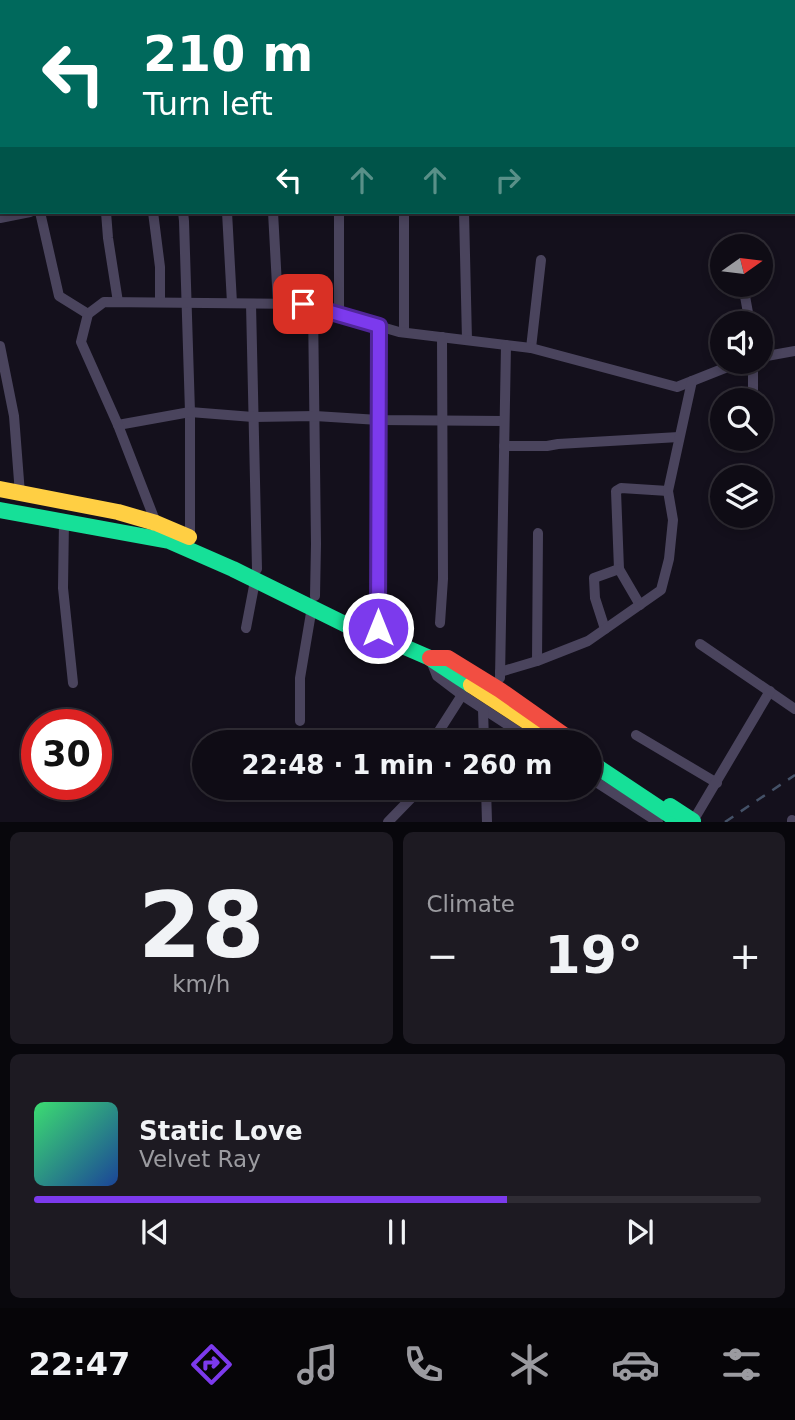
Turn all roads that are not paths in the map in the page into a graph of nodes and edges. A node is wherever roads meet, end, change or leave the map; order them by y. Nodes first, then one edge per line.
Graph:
1 (20, 214) edge
2 (40, 214) edge
3 (106, 214) edge
4 (153, 214) edge
5 (183, 214) edge
6 (227, 214) edge
7 (273, 214) edge
8 (339, 214) edge
9 (404, 214) edge
10 (464, 214) edge
11 (0, 218) edge
12 (541, 260) dead end
13 (118, 302) junction
14 (160, 302) junction
15 (186, 303) junction
16 (232, 303) junction
17 (251, 304) junction
18 (278, 304) junction
19 (313, 307) junction
20 (88, 314) junction
21 (339, 314) junction
22 (379, 326) junction
23 (404, 332) junction
24 (442, 337) junction
25 (467, 340) junction
26 (0, 345) edge
27 (506, 345) junction
28 (531, 348) junction
29 (795, 351) edge
30 (773, 355) edge
31 (710, 374) edge
32 (692, 381) junction
33 (190, 412) junction
34 (315, 416) junction
35 (253, 417) junction
36 (379, 420) junction
37 (443, 421) junction
38 (504, 421) junction
39 (118, 425) junction
40 (679, 437) junction
41 (504, 446) junction
42 (0, 489) edge
43 (668, 491) junction
44 (20, 494) junction
45 (0, 510) edge
46 (64, 521) junction
47 (156, 523) junction
48 (538, 533) dead end
49 (190, 538) junction
50 (619, 569) junction
51 (256, 575) junction
52 (314, 602) junction
53 (640, 605) junction
54 (440, 623) dead end
55 (246, 628) dead end
56 (378, 628) junction
57 (606, 629) junction
58 (700, 644) dead end
59 (400, 645) junction
60 (435, 661) junction
61 (537, 661) junction
62 (500, 672) junction
63 (73, 683) dead end
64 (500, 690) junction
65 (769, 691) junction
66 (462, 695) junction
67 (483, 709) junction
68 (795, 709) edge
69 (300, 721) dead end
70 (440, 730) edge
71 (484, 730) edge
72 (515, 730) edge
73 (540, 730) edge
74 (557, 730) edge
75 (636, 735) dead end
76 (602, 762) edge
77 (602, 770) edge
78 (717, 783) junction
79 (602, 786) edge
80 (409, 800) edge
81 (486, 800) edge
82 (651, 819) edge
83 (388, 821) edge
84 (487, 821) edge
85 (680, 821) edge
86 (693, 821) edge

1 - 11 street
2 - 20 street
3 - 13 street
4 - 14 street
5 - 15 street
6 - 16 street
7 - 18 street
8 - 21 street
9 - 23 street
10 - 25 street
12 - 28 street
13 - 14 street
13 - 20 street
14 - 15 street
15 - 16 street
15 - 33 street
16 - 17 street
17 - 18 street
17 - 35 street
18 - 19 street
19 - 21 street
19 - 34 street
20 - 39 street
21 - 22 street
22 - 23 street
22 - 36 street
23 - 24 street
24 - 25 street
24 - 37 street
25 - 27 street
26 - 44 street
27 - 28 street
27 - 38 street
28 - 32 street
29 - 30 street
31 - 32 street
32 - 40 street
33 - 35 street
33 - 39 street
33 - 49 street
34 - 35 street
34 - 36 street
34 - 52 street
35 - 51 street
36 - 37 street
36 - 56 street
37 - 38 street
37 - 54 street
38 - 41 street
39 - 47 street
40 - 41 street
40 - 43 street
41 - 62 street
42 - 44 main road
43 - 50 street
43 - 53 street
44 - 47 main road
45 - 46 main road
46 - 51 main road
46 - 63 street
47 - 49 main road
48 - 61 street
49 - 51 main road
50 - 53 street
50 - 57 street
51 - 52 main road
51 - 55 street
52 - 56 main road
52 - 59 main road
52 - 69 street
53 - 57 street
56 - 59 main road
57 - 61 street
58 - 65 street
59 - 60 main road
60 - 64 main road
60 - 66 street
60 - 73 main road
61 - 62 street
62 - 64 street
64 - 74 main road
65 - 68 street
65 - 78 street
66 - 67 street
66 - 70 street
67 - 71 street
67 - 72 street
75 - 78 street
76 - 86 main road
77 - 85 main road
78 - 86 street
79 - 82 street
80 - 83 street
81 - 84 street

